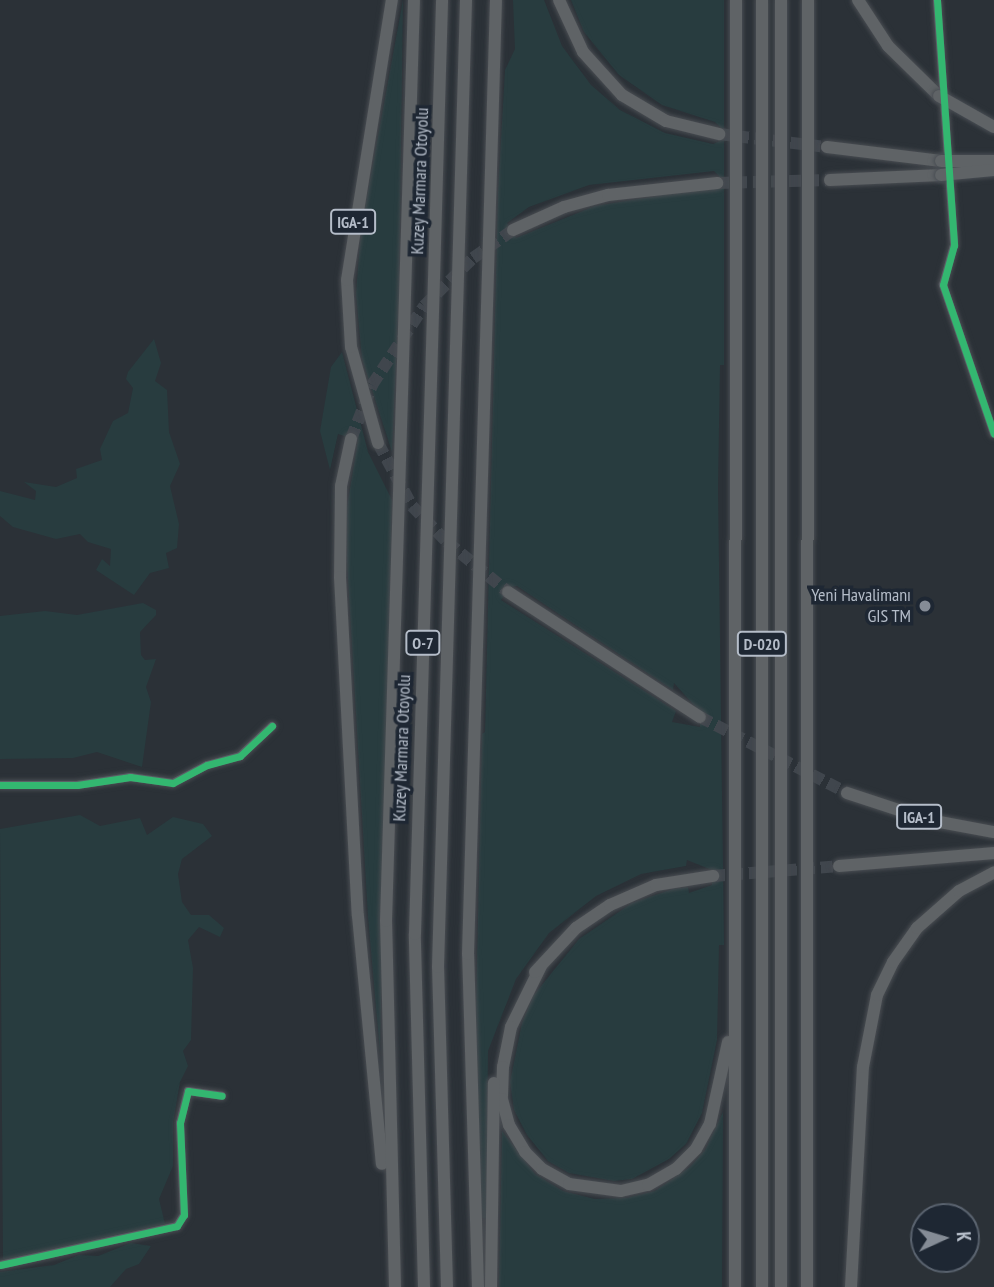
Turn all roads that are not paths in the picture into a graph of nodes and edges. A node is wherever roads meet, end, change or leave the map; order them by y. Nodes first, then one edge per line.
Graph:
1 (392, 0) edge
2 (414, 0) edge
3 (442, 0) edge
4 (466, 0) edge
5 (496, 0) edge
6 (556, 0) edge
7 (736, 0) edge
8 (762, 0) edge
9 (781, 0) edge
10 (808, 0) edge
11 (858, 0) edge
12 (937, 0) edge
13 (994, 127) edge
14 (719, 134) tunnel mouth
15 (827, 147) tunnel mouth
16 (994, 162) edge
17 (994, 170) edge
18 (830, 180) tunnel mouth
19 (717, 183) tunnel mouth
20 (513, 230) tunnel mouth
21 (994, 434) edge
22 (351, 439) tunnel mouth
23 (378, 443) tunnel mouth
24 (508, 592) tunnel mouth
25 (700, 717) tunnel mouth
26 (272, 726) dead end
27 (0, 785) edge
28 (847, 793) tunnel mouth
29 (994, 832) edge
30 (994, 853) edge
31 (839, 866) tunnel mouth
32 (733, 867) junction
33 (994, 872) edge
34 (713, 876) tunnel mouth
35 (541, 966) junction
36 (222, 1096) dead end
37 (0, 1265) edge
38 (387, 1287) edge
39 (395, 1287) edge
40 (424, 1287) edge
41 (447, 1287) edge
42 (478, 1287) edge
43 (491, 1287) edge
44 (735, 1287) edge
45 (762, 1287) edge
46 (781, 1287) edge
47 (807, 1287) edge
48 (851, 1287) edge

1 - 23 highway, IGA-1
2 - 39 highway
3 - 40 highway, Kuzey Marmara Otoyolu / O-7
4 - 41 highway, O-7
5 - 42 highway
6 - 14 highway
7 - 32 highway
8 - 45 highway, D-020
9 - 46 highway, D-020
10 - 47 highway
11 - 13 highway, bridge
12 - 21 street
15 - 16 highway, bridge
17 - 18 highway, bridge
19 - 20 highway
22 - 38 highway
24 - 25 highway
26 - 27 street
28 - 29 highway, IGA-1
30 - 31 highway
32 - 35 highway
32 - 44 highway
33 - 48 highway
34 - 35 highway
35 - 43 highway
36 - 37 street

